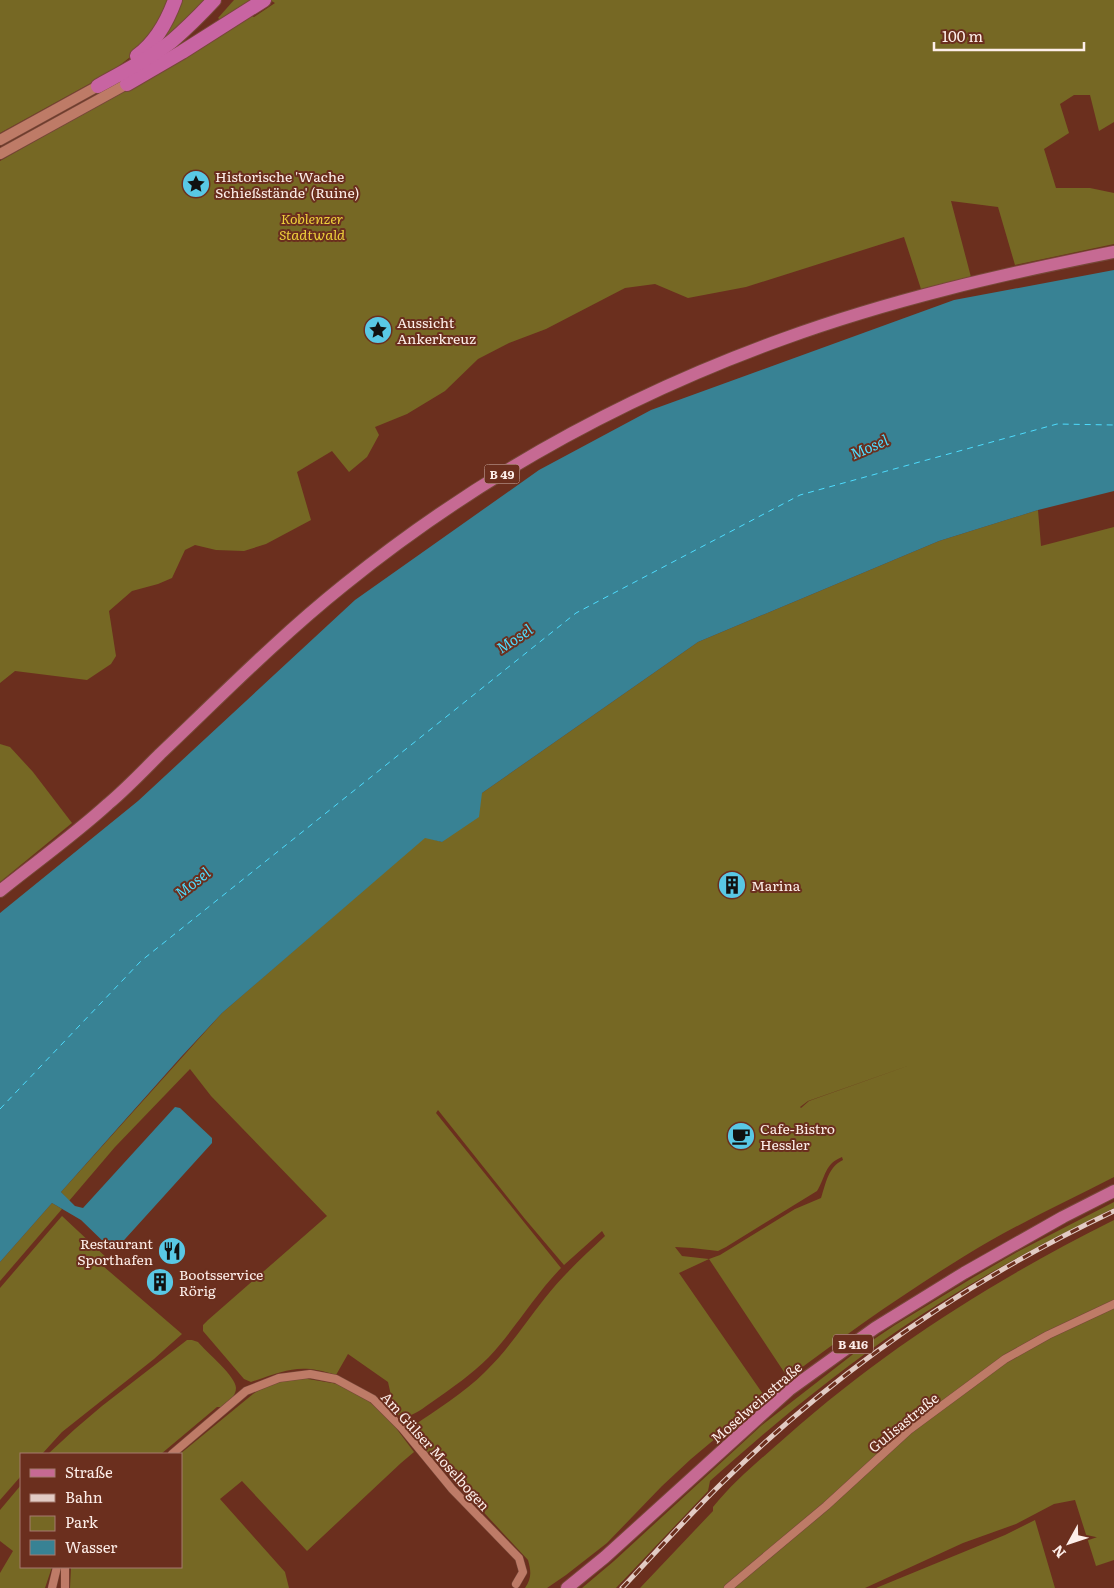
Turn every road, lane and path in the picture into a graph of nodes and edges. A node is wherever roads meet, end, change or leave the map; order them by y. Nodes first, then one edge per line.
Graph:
1 (175, 0) edge
2 (214, 0) edge
3 (226, 0) edge
4 (264, 0) edge
5 (127, 84) junction
6 (98, 86) junction
7 (0, 140) edge
8 (0, 154) edge
9 (1114, 252) edge
10 (0, 890) edge
11 (1114, 1191) edge
12 (1114, 1304) edge
13 (173, 1453) edge
14 (57, 1568) edge
15 (66, 1568) edge
16 (516, 1584) dead end
17 (52, 1588) edge
18 (65, 1588) edge
19 (567, 1588) edge
20 (728, 1588) edge

1 - 6 highway
2 - 6 highway
3 - 5 highway
4 - 5 highway
5 - 8 street
6 - 7 street
9 - 10 main road, B 49
11 - 19 main road, Moselweinstraße / B 416
12 - 20 street, Gulisastraße
13 - 16 street, Am Gülser Moselbogen
14 - 17 street
15 - 18 street

